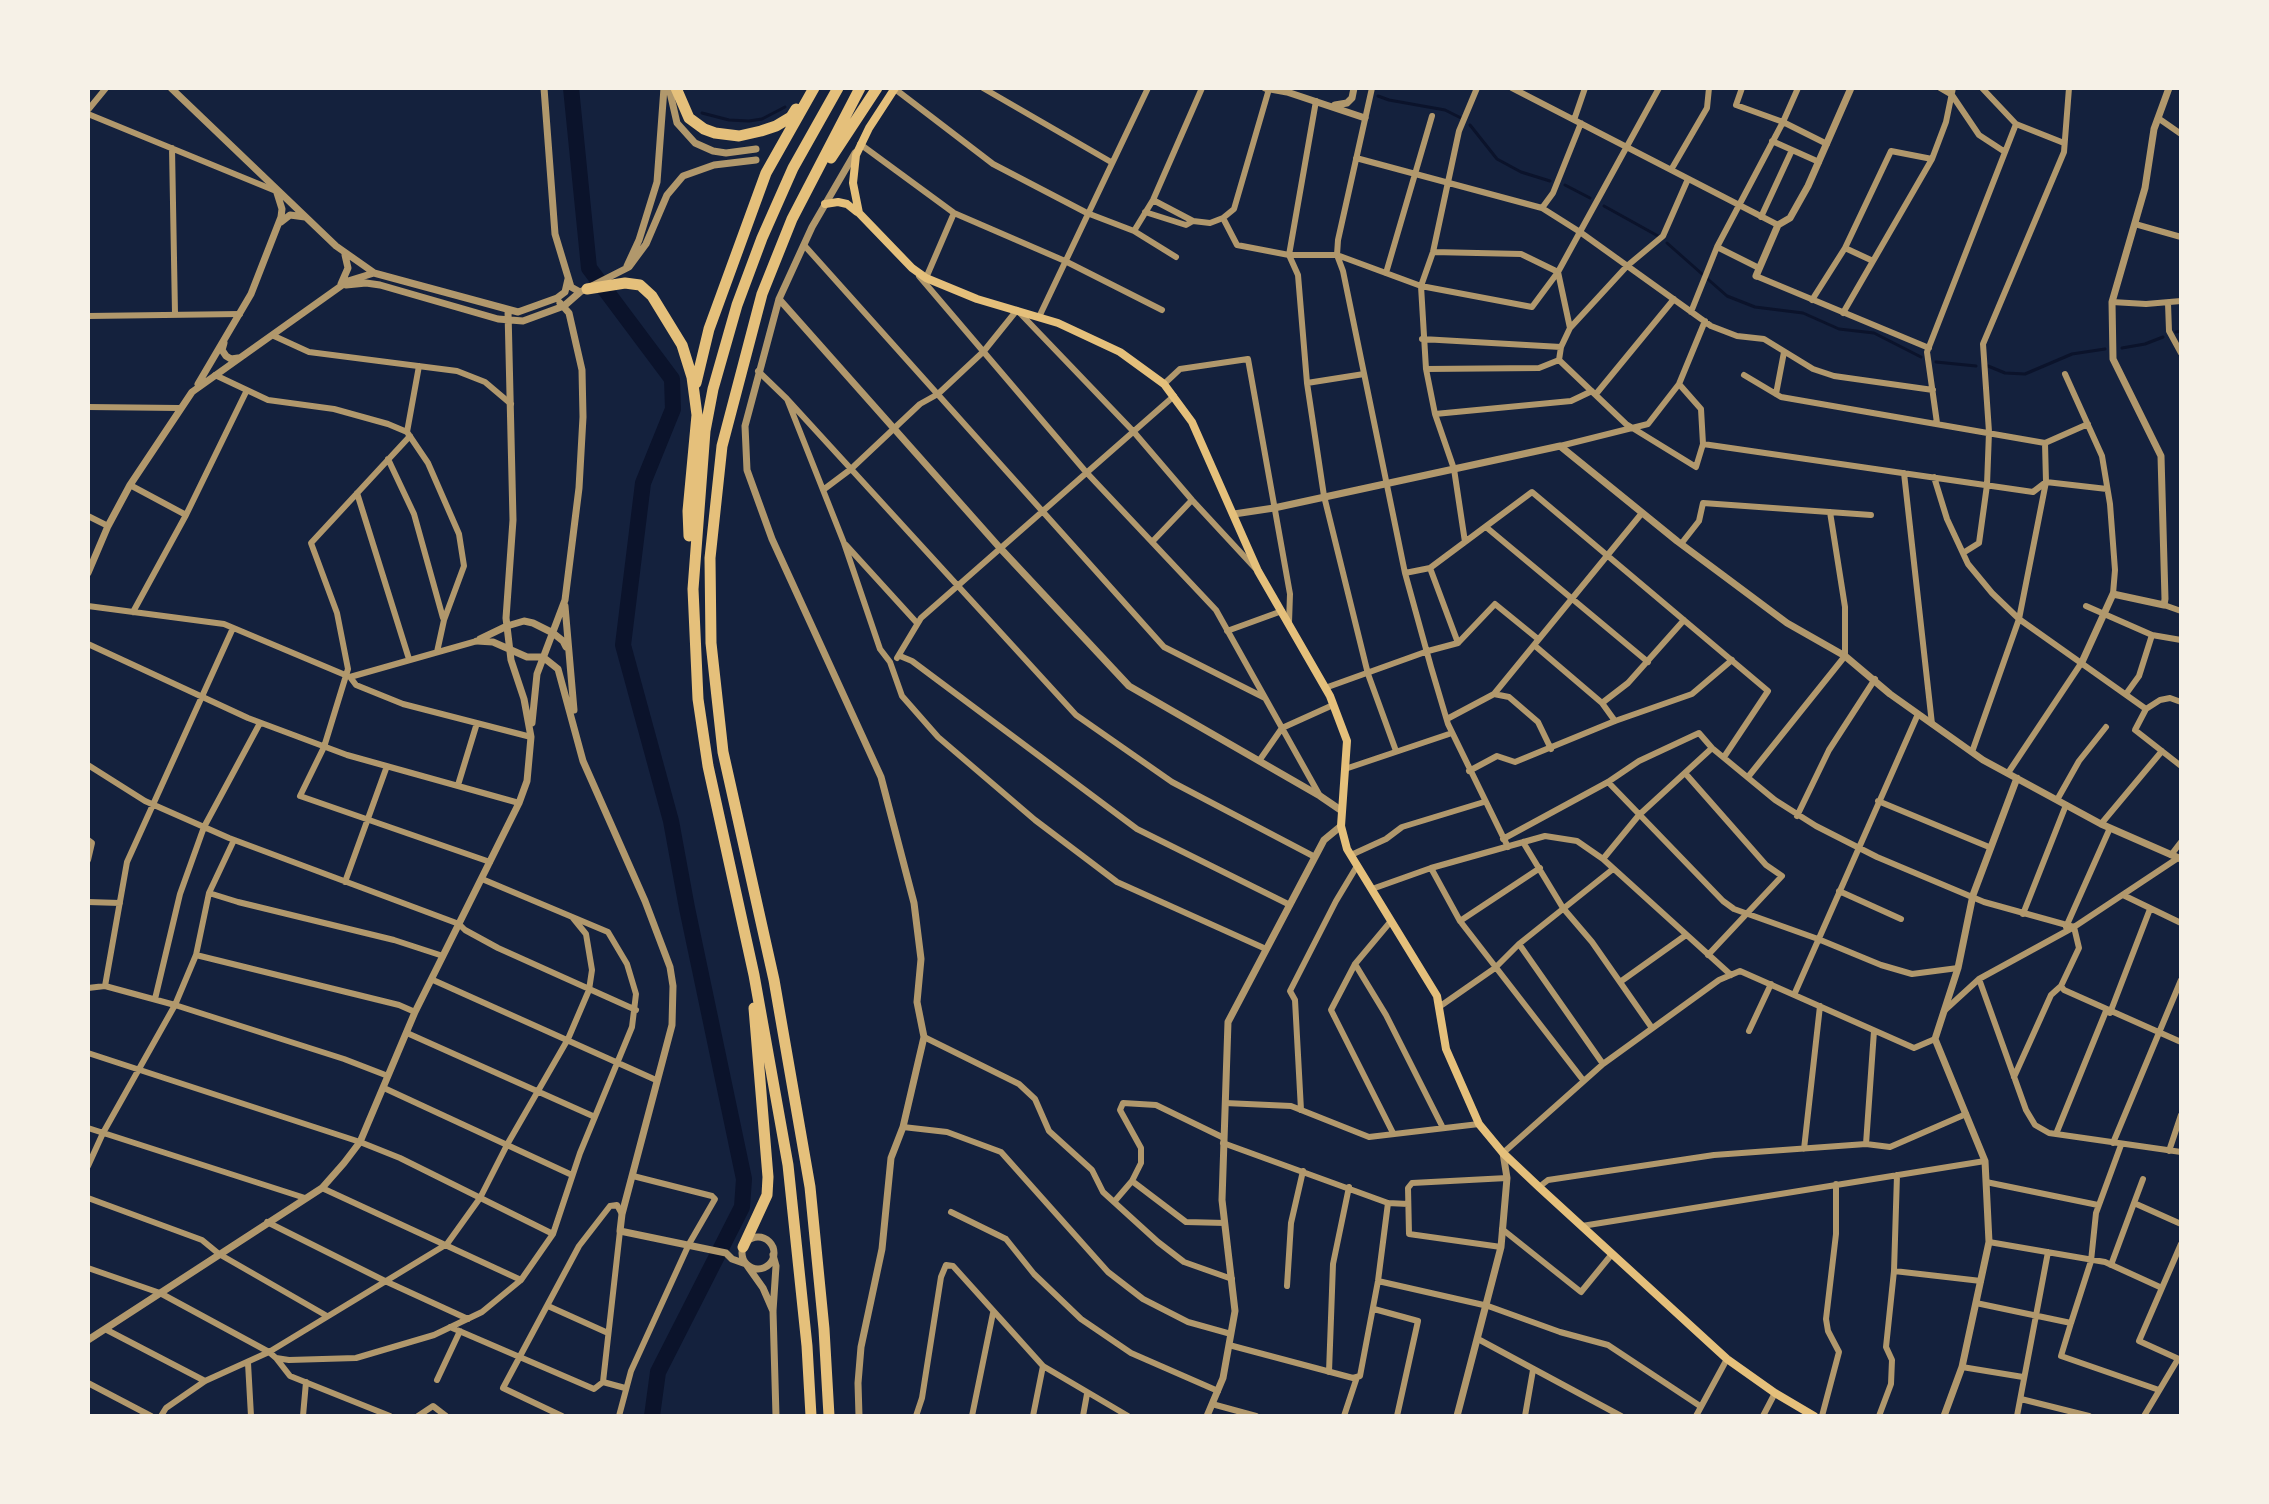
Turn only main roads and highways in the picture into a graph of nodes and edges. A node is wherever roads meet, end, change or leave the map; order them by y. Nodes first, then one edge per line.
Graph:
1 (676, 88) edge
2 (812, 88) edge
3 (838, 88) edge
4 (860, 88) edge
5 (877, 88) edge
6 (895, 89) edge
7 (825, 204) road end
8 (859, 213) junction
9 (792, 219) junction
10 (583, 290) road end
11 (695, 397) junction
12 (693, 589) junction
13 (754, 975) junction
14 (743, 1247) road end
15 (811, 1416) edge
16 (829, 1416) edge
17 (1814, 1416) edge

1 - 2 highway
2 - 11 highway
3 - 12 highway
4 - 9 highway
5 - 9 highway
6 - 8 main road
7 - 8 main road
8 - 17 main road
9 - 16 highway
10 - 11 highway
11 - 12 highway
12 - 13 highway
13 - 14 highway
13 - 15 highway

